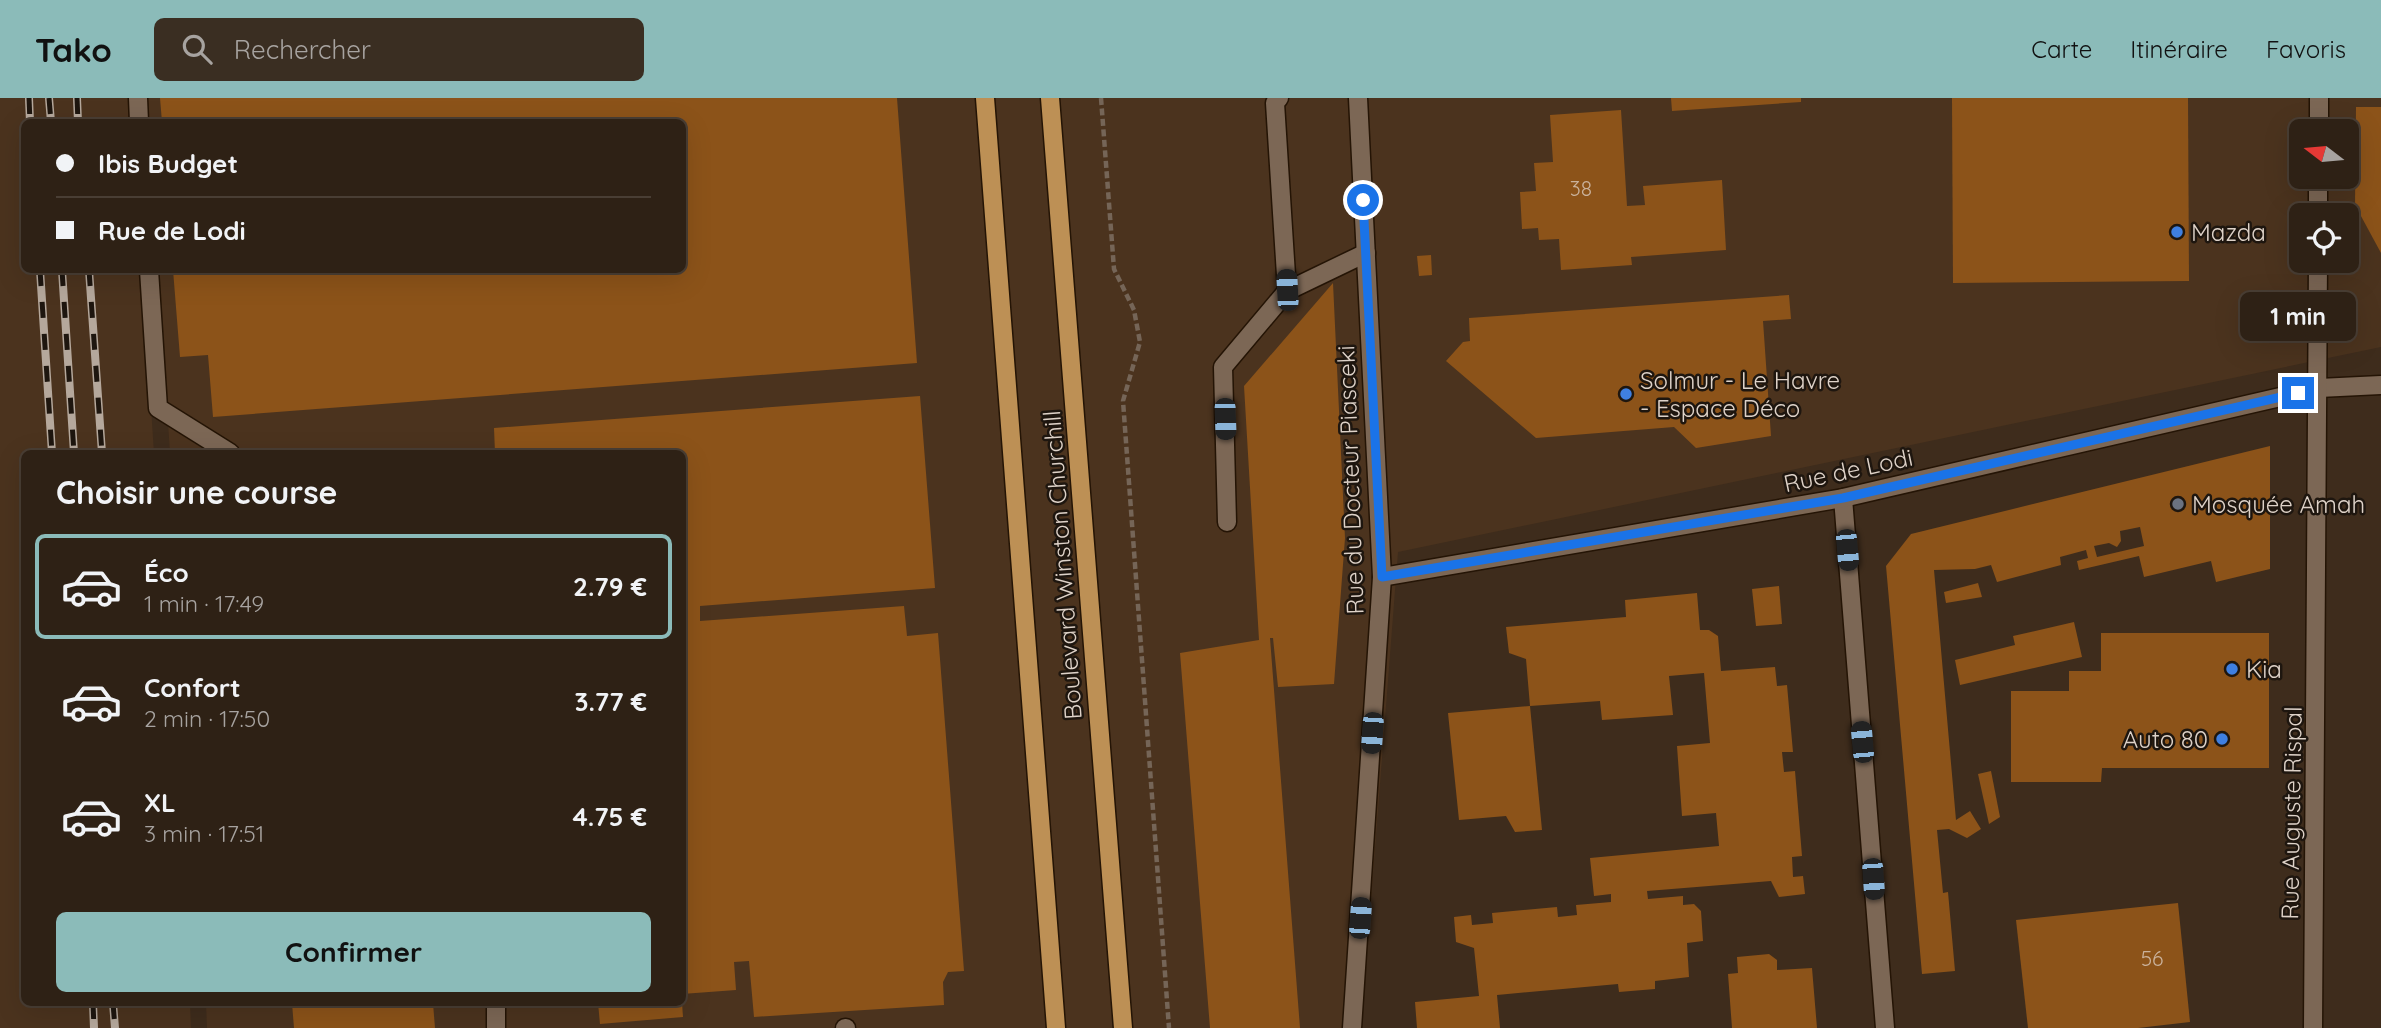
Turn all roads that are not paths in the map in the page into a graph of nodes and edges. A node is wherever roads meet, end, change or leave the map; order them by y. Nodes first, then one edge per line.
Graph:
1 (138, 98) edge
2 (985, 98) edge
3 (1050, 98) edge
4 (1279, 98) edge
5 (1358, 98) edge
6 (2319, 98) edge
7 (139, 119) edge
8 (2319, 119) edge
9 (1366, 253) junction
10 (149, 273) edge
11 (2318, 273) edge
12 (1287, 290) junction
13 (2381, 385) edge
14 (2319, 388) junction
15 (225, 450) edge
16 (1843, 498) junction
17 (1227, 522) dead end
18 (1382, 577) junction
19 (496, 1006) edge
20 (496, 1028) edge
21 (1056, 1028) edge
22 (1123, 1028) edge
23 (1352, 1028) edge
24 (1885, 1028) edge
25 (2313, 1028) edge

1 - 7 street
2 - 21 main road, Boulevard Winston Churchill
3 - 22 main road, Boulevard Winston Churchill
4 - 12 street
5 - 9 street, Rue du Docteur Piasceki
6 - 8 street
9 - 12 street
9 - 18 street, Rue du Docteur Piasceki
10 - 15 street
11 - 14 street, Rue Auguste Rispal
12 - 17 street
13 - 14 street, Rue de Lodi
14 - 16 street, Rue de Lodi
14 - 25 street, Rue Auguste Rispal
16 - 18 street, Rue de Lodi
16 - 24 street
18 - 23 street, Rue du Docteur Piasceki
19 - 20 street

